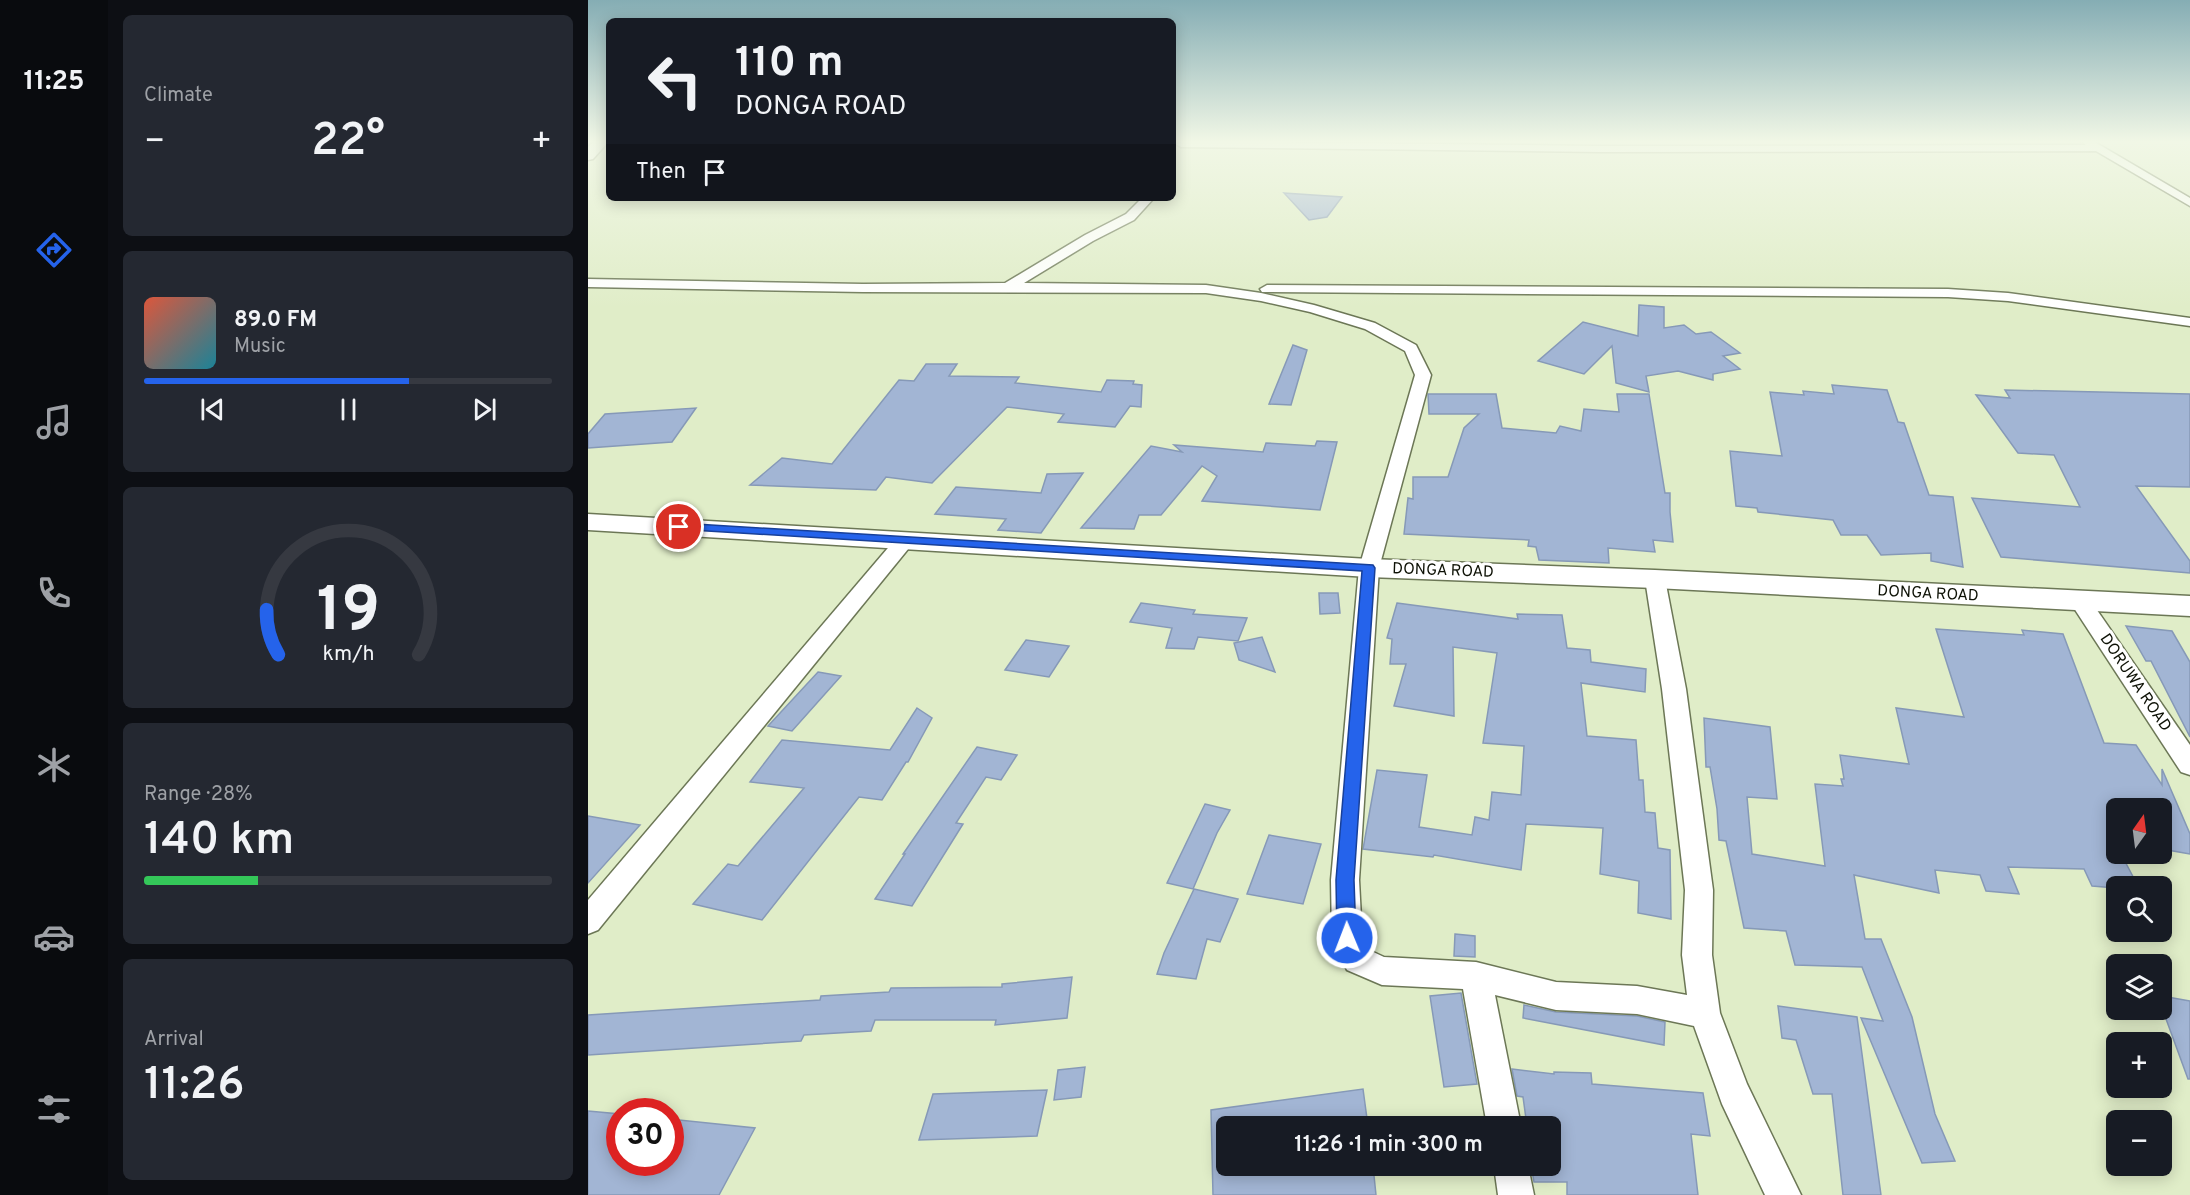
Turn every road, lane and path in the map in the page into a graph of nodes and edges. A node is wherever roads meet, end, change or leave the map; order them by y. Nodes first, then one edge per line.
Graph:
1 (1145, 201) edge
2 (588, 283) edge
3 (1008, 288) junction
4 (1206, 289) junction
5 (2190, 322) edge
6 (588, 522) edge
7 (906, 539) junction
8 (1369, 568) junction
9 (1655, 579) junction
10 (2081, 602) junction
11 (2190, 606) edge
12 (2190, 765) edge
13 (588, 921) edge
14 (1476, 976) junction
15 (1705, 1013) junction
16 (1502, 1116) edge
17 (1513, 1176) edge
18 (1516, 1195) edge
19 (1783, 1195) edge

1 - 3 street
2 - 3 street
3 - 4 street
4 - 5 street
4 - 8 street
6 - 7 street, DONGA ROAD
7 - 8 street, DONGA ROAD
7 - 13 street
8 - 9 street, DONGA ROAD
8 - 14 street
9 - 10 street, DONGA ROAD
9 - 15 street
10 - 11 street, DONGA ROAD
10 - 12 street, DORUWA ROAD
14 - 15 street
14 - 16 street
15 - 19 street
17 - 18 street

